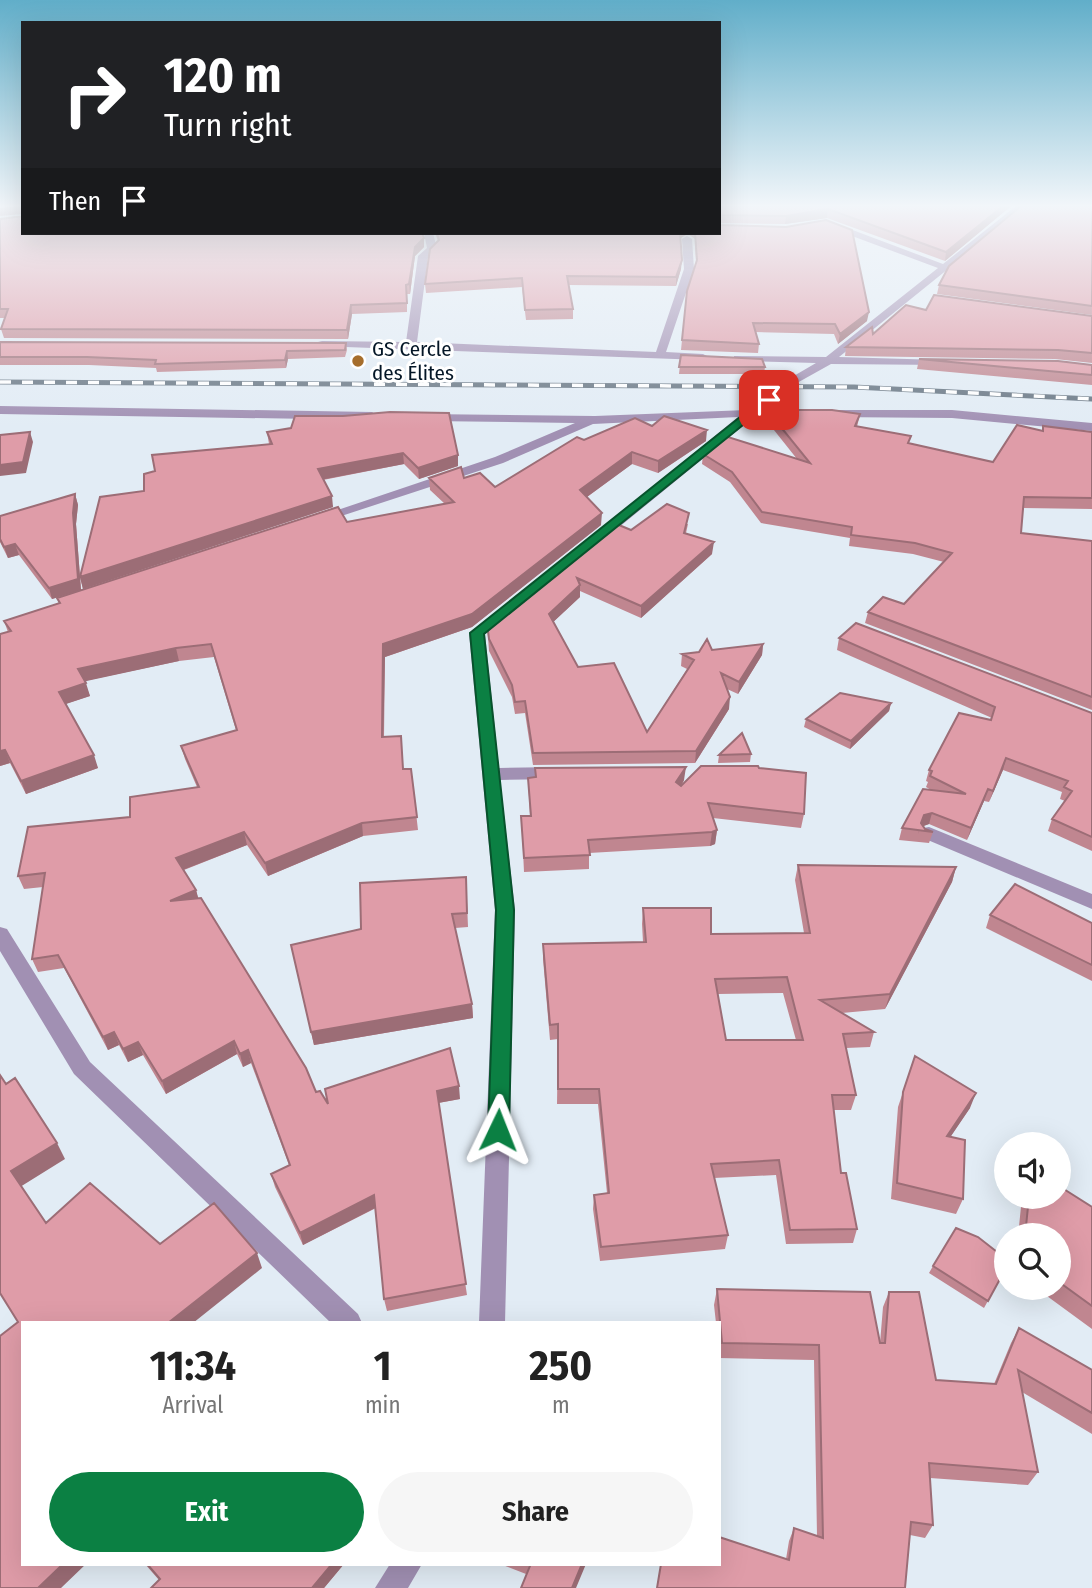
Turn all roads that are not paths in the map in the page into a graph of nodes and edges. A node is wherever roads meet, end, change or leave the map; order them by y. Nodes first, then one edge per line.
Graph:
1 (420, 280) edge
2 (685, 280) edge
3 (931, 280) edge
4 (912, 296) junction
5 (925, 298) dead end
6 (315, 344) edge
7 (411, 345) junction
8 (660, 355) junction
9 (715, 357) edge
10 (729, 358) edge
11 (826, 362) junction
12 (947, 363) edge
13 (0, 410) edge
14 (761, 413) junction
15 (820, 414) edge
16 (387, 416) edge
17 (415, 417) edge
18 (595, 420) junction
19 (1092, 427) edge
20 (302, 525) edge
21 (584, 548) edge
22 (520, 599) edge
23 (571, 773) edge
24 (491, 774) junction
25 (929, 833) edge
26 (1092, 902) edge
27 (0, 934) edge
28 (347, 1321) edge
29 (492, 1321) edge
30 (406, 1566) edge
31 (390, 1588) edge

1 - 7 street
2 - 8 street
3 - 4 street
4 - 5 street
4 - 11 street
6 - 7 street
7 - 8 street
8 - 9 street
10 - 11 street
11 - 12 street
11 - 14 street
13 - 16 street
14 - 18 street
14 - 21 street
15 - 19 street
17 - 18 street
18 - 20 street
22 - 24 street
23 - 24 street
24 - 29 street
25 - 26 street
27 - 28 street
30 - 31 street

